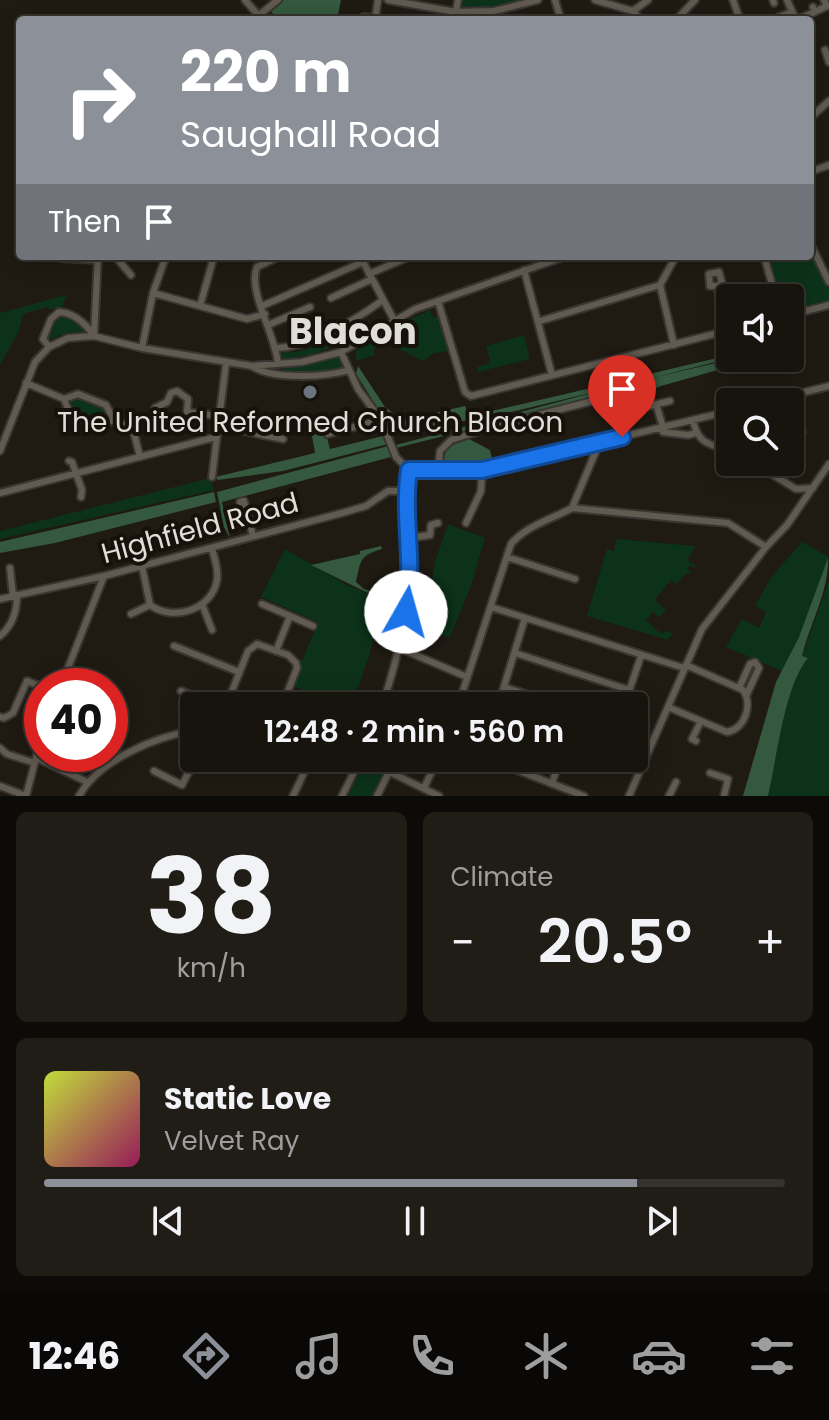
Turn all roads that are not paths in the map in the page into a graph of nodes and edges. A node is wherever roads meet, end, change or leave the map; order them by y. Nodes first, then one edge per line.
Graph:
1 (278, 0) edge
2 (388, 0) edge
3 (458, 0) edge
4 (538, 0) edge
5 (595, 0) edge
6 (648, 0) edge
7 (695, 0) edge
8 (787, 0) edge
9 (824, 0) edge
10 (397, 1) edge
11 (440, 10) junction
12 (494, 11) junction
13 (633, 11) junction
14 (456, 12) junction
15 (792, 12) junction
16 (258, 16) edge
17 (439, 16) edge
18 (495, 16) edge
19 (637, 16) edge
20 (680, 16) edge
21 (778, 16) edge
22 (794, 16) edge
23 (806, 16) edge
24 (825, 50) dead end
25 (829, 62) edge
26 (829, 101) edge
27 (814, 114) edge
28 (814, 250) edge
29 (98, 260) edge
30 (119, 260) edge
31 (165, 260) edge
32 (213, 260) edge
33 (270, 260) edge
34 (360, 260) edge
35 (362, 260) edge
36 (403, 260) edge
37 (552, 260) edge
38 (674, 260) edge
39 (765, 260) edge
40 (524, 270) junction
41 (826, 270) edge
42 (130, 272) dead end
43 (370, 277) junction
44 (829, 282) edge
45 (772, 284) edge
46 (660, 285) junction
47 (153, 293) junction
48 (331, 298) dead end
49 (383, 300) junction
50 (438, 301) junction
51 (829, 305) edge
52 (200, 306) junction
53 (262, 306) junction
54 (310, 307) dead end
55 (804, 311) edge
56 (265, 314) junction
57 (394, 320) junction
58 (540, 321) junction
59 (268, 325) junction
60 (716, 334) edge
61 (94, 336) junction
62 (674, 345) junction
63 (49, 347) junction
64 (142, 348) junction
65 (277, 348) junction
66 (341, 352) junction
67 (226, 363) junction
68 (278, 364) junction
69 (252, 366) junction
70 (349, 370) junction
71 (552, 375) junction
72 (26, 383) junction
73 (829, 386) edge
74 (804, 392) edge
75 (64, 399) junction
76 (670, 401) dead end
77 (595, 403) dead end
78 (656, 404) junction
79 (645, 407) dead end
80 (154, 408) dead end
81 (716, 414) edge
82 (219, 419) junction
83 (114, 420) junction
84 (381, 420) junction
85 (693, 420) junction
86 (662, 427) junction
87 (696, 433) junction
88 (327, 434) dead end
89 (216, 437) junction
90 (283, 439) dead end
91 (595, 443) junction
92 (716, 446) edge
93 (0, 451) edge
94 (140, 457) junction
95 (72, 460) dead end
96 (829, 464) edge
97 (409, 470) junction
98 (482, 470) junction
99 (438, 472) junction
100 (76, 473) junction
101 (775, 476) edge
102 (212, 477) dead end
103 (812, 490) junction
104 (406, 491) junction
105 (0, 493) edge
106 (80, 496) dead end
107 (240, 502) dead end
108 (572, 508) junction
109 (468, 522) dead end
110 (438, 523) dead end
111 (253, 536) junction
112 (410, 538) junction
113 (766, 547) junction
114 (212, 548) junction
115 (507, 557) junction
116 (142, 566) junction
117 (12, 570) dead end
118 (104, 576) junction
119 (575, 579) dead end
120 (15, 596) junction
121 (0, 599) edge
122 (202, 604) junction
123 (262, 604) dead end
124 (150, 605) junction
125 (491, 607) junction
126 (131, 614) dead end
127 (290, 616) junction
128 (525, 618) junction
129 (313, 626) dead end
130 (212, 630) dead end
131 (0, 636) edge
132 (174, 646) dead end
133 (399, 648) junction
134 (276, 651) junction
135 (515, 653) junction
136 (641, 656) junction
137 (685, 666) junction
138 (68, 668) edge
139 (239, 672) junction
140 (467, 677) junction
141 (504, 687) junction
142 (24, 688) edge
143 (739, 688) junction
144 (629, 690) joint
145 (231, 692) edge
146 (288, 692) edge
147 (386, 692) edge
148 (462, 692) edge
149 (502, 692) edge
150 (520, 692) edge
151 (747, 694) junction
152 (668, 707) junction
153 (0, 717) edge
154 (701, 721) junction
155 (180, 735) edge
156 (696, 741) dead end
157 (0, 748) edge
158 (24, 758) edge
159 (154, 771) dead end
160 (33, 772) edge
161 (63, 772) edge
162 (189, 772) edge
163 (304, 772) edge
164 (354, 772) edge
165 (389, 772) joint
166 (432, 772) edge
167 (522, 772) edge
168 (556, 772) edge
169 (710, 773) dead end
170 (87, 782) junction
171 (676, 782) dead end
172 (552, 784) junction
173 (0, 786) edge
174 (424, 788) junction
175 (26, 796) edge
176 (79, 796) edge
177 (293, 796) edge
178 (342, 796) edge
179 (377, 796) edge
180 (439, 796) edge
181 (584, 796) edge
182 (630, 796) edge
183 (669, 796) edge
184 (724, 796) edge

1 - 16 street
2 - 10 street
3 - 14 street
4 - 12 street
5 - 13 street
6 - 13 street
7 - 20 street
8 - 15 street
9 - 23 street
10 - 11 street
11 - 14 street
11 - 17 street
12 - 14 street
12 - 18 street
13 - 19 street
15 - 21 street
15 - 22 street
24 - 25 street
26 - 27 street
28 - 41 street
29 - 61 street
30 - 42 street
31 - 47 street
32 - 52 street
33 - 53 street
34 - 53 street
35 - 43 street
36 - 43 street
37 - 40 street
38 - 46 street
39 - 45 street
40 - 50 street
40 - 58 street
41 - 44 street
43 - 48 street
43 - 49 street
46 - 58 street
46 - 62 street
47 - 52 street
47 - 64 street
49 - 57 street
49 - 65 street
50 - 57 street
50 - 71 street
51 - 55 street
52 - 56 street
53 - 56 street
54 - 59 street
56 - 59 street
57 - 66 street
58 - 71 street
59 - 65 street
60 - 62 street
61 - 63 street
61 - 63 street
61 - 64 street
62 - 71 street
63 - 72 street
64 - 67 street
65 - 68 street
66 - 68 street
66 - 70 street
67 - 69 street
67 - 82 street
68 - 69 street
69 - 70 street
70 - 84 street
72 - 75 street
72 - 93 street
73 - 74 street
75 - 83 street
75 - 83 street
76 - 78 street
77 - 99 street
78 - 79 street
78 - 86 street
80 - 82 street
81 - 85 street
82 - 89 street
82 - 90 street
83 - 94 street
84 - 88 street
84 - 97 street
85 - 86 street
85 - 87 street
86 - 87 street
86 - 91 street
87 - 92 street
89 - 94 street
89 - 102 street
91 - 98 street
91 - 108 street
94 - 100 street
95 - 100 street
96 - 103 street
97 - 99 street
97 - 104 street
98 - 99 street
98 - 109 street
100 - 105 street
100 - 106 street
101 - 103 street
103 - 113 street
104 - 111 street, Highfield Road
104 - 112 street
107 - 111 street
108 - 113 street
108 - 115 street
110 - 112 street
111 - 114 street, Highfield Road
112 - 133 street
113 - 137 street
114 - 116 street, Highfield Road
114 - 122 street
115 - 119 street
115 - 125 street
116 - 118 street, Highfield Road
116 - 124 street
117 - 120 street
118 - 120 street, Highfield Road
118 - 138 street
120 - 121 street, Highfield Road
120 - 131 street
122 - 124 street
122 - 130 street
123 - 127 street
124 - 126 street
125 - 128 street
125 - 140 street
127 - 129 street
127 - 134 street
128 - 135 street
128 - 136 street
132 - 139 street
133 - 140 street
133 - 147 street
134 - 139 street
134 - 146 street
135 - 141 street
135 - 144 street
136 - 137 street
136 - 144 street
137 - 143 street
137 - 152 street
139 - 145 street
140 - 148 street
141 - 149 street
141 - 150 street
142 - 153 street
143 - 151 street
143 - 151 street
151 - 154 street
152 - 154 street
152 - 182 street
154 - 156 street
155 - 170 street
157 - 158 street
159 - 162 street
160 - 175 street
161 - 170 street
163 - 177 street
164 - 178 street
165 - 174 street
165 - 179 street
166 - 174 street
167 - 172 street
168 - 172 street
169 - 184 street
170 - 176 street
171 - 183 street
172 - 181 street
173 - 175 street
174 - 180 street

